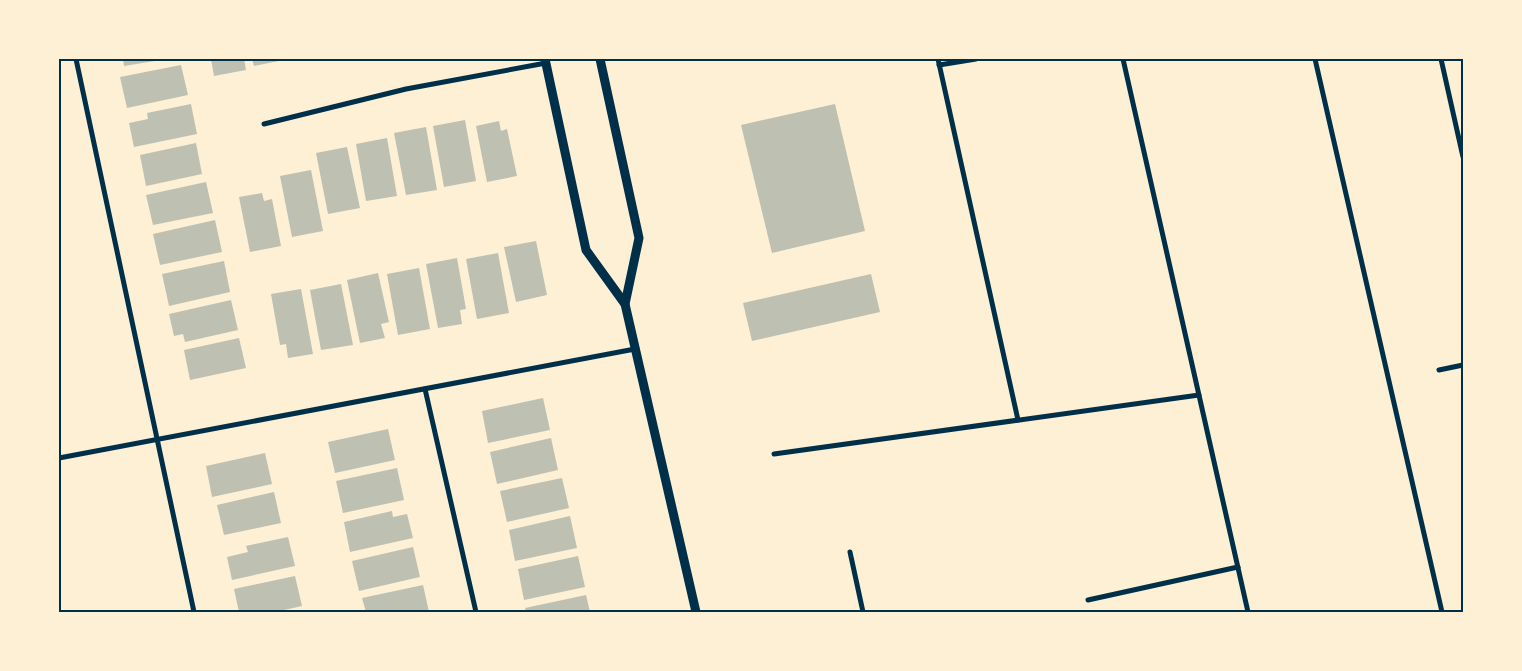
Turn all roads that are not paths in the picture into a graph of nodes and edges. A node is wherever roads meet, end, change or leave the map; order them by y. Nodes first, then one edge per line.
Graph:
1 (76, 59) edge
2 (600, 59) edge
3 (976, 59) edge
4 (1123, 59) edge
5 (1315, 59) edge
6 (1441, 59) edge
7 (546, 61) edge
8 (939, 62) edge
9 (264, 124) dead end
10 (1463, 157) edge
11 (625, 304) junction
12 (635, 349) junction
13 (1463, 365) edge
14 (1438, 370) dead end
15 (425, 389) junction
16 (1199, 395) junction
17 (1018, 420) junction
18 (157, 440) junction
19 (774, 454) dead end
20 (59, 458) edge
21 (850, 552) dead end
22 (1238, 567) junction
23 (1088, 600) dead end
24 (194, 612) edge
25 (476, 612) edge
26 (696, 612) edge
27 (863, 612) edge
28 (1248, 612) edge
29 (1442, 612) edge

1 - 18 street
2 - 11 street
3 - 8 street
4 - 16 street
5 - 29 street
6 - 10 street
7 - 9 street
7 - 11 street
8 - 17 street
11 - 12 street
12 - 15 street
12 - 26 street
13 - 14 street
15 - 18 street
15 - 25 street
16 - 17 street
16 - 22 street
17 - 19 street
18 - 20 street
18 - 24 street
21 - 27 street
22 - 23 street
22 - 28 street

